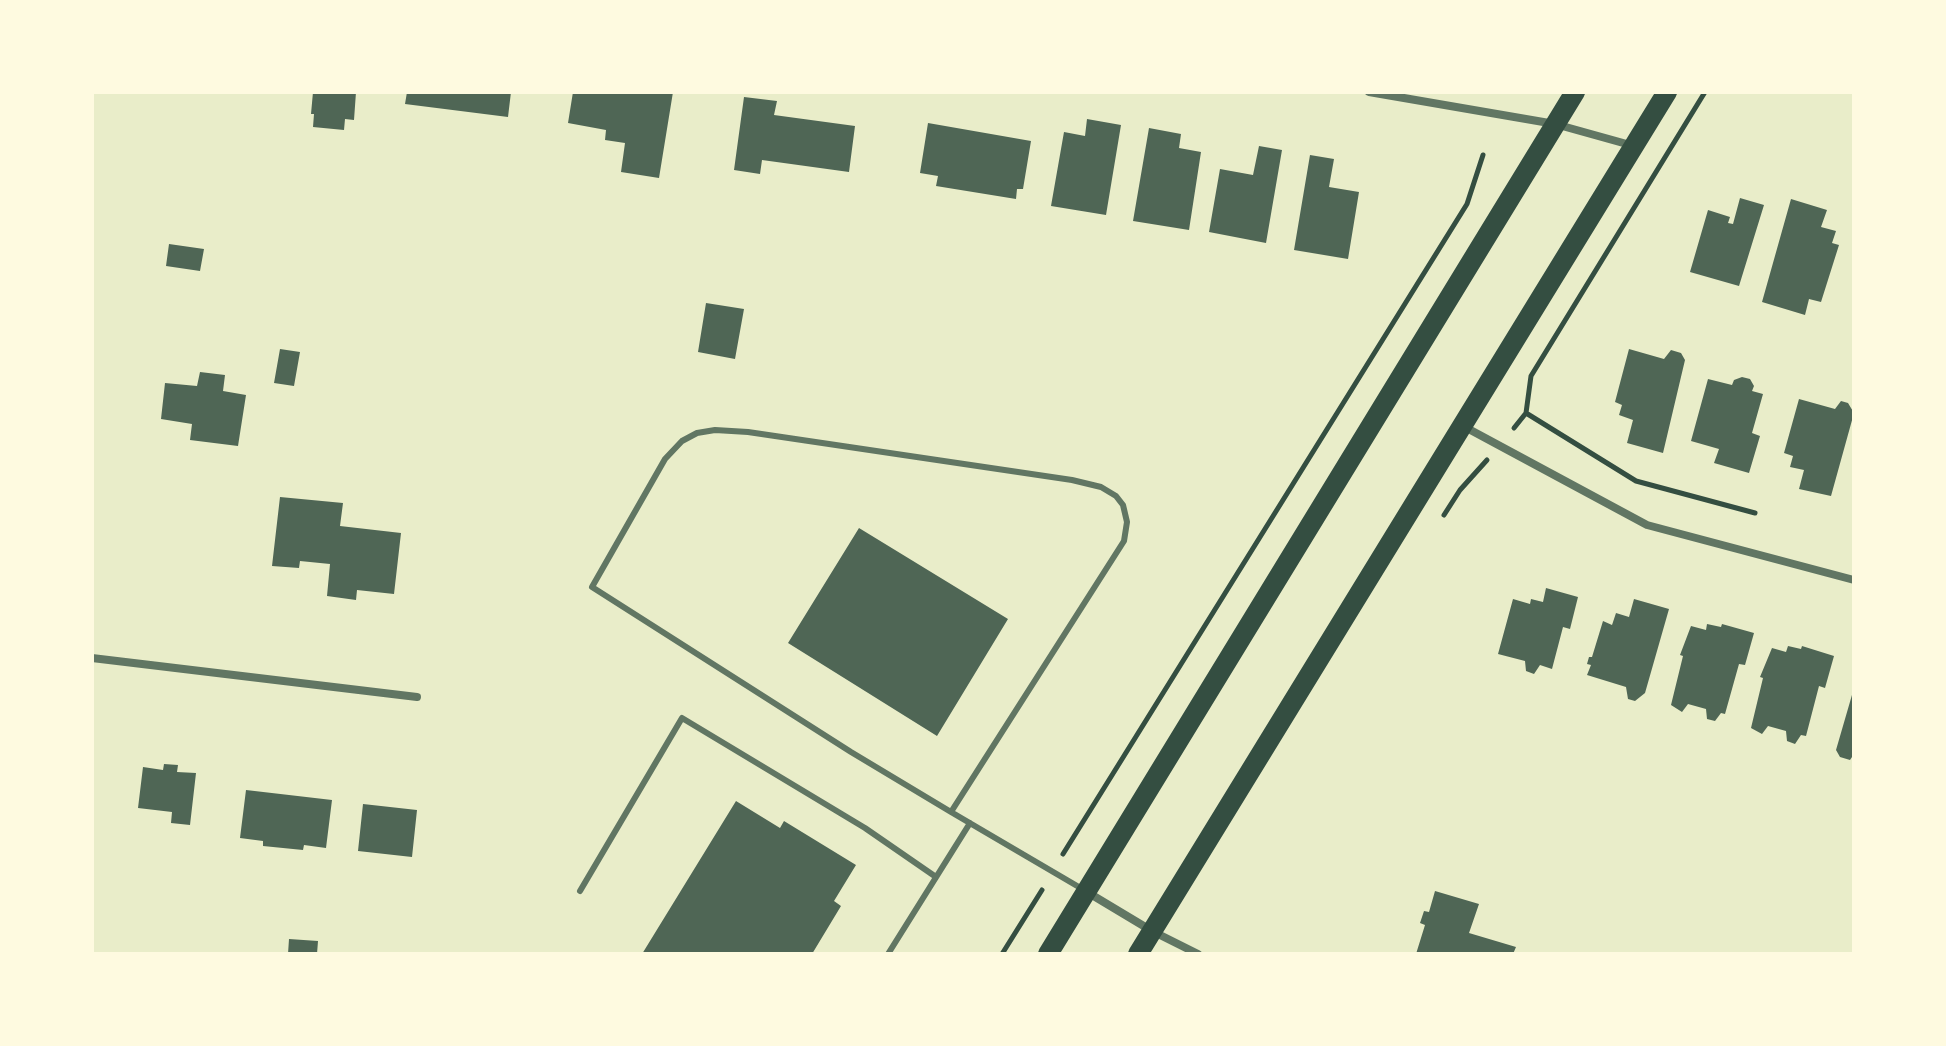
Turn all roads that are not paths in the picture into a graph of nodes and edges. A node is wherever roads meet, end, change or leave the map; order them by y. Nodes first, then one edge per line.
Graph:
1 (1369, 92) edge
2 (1575, 92) edge
3 (1667, 92) edge
4 (1555, 124) junction
5 (1635, 146) junction
6 (1461, 425) junction
7 (1854, 580) edge
8 (92, 658) edge
9 (417, 697) dead end
10 (951, 812) junction
11 (970, 823) junction
12 (936, 877) junction
13 (580, 891) dead end
14 (1087, 892) junction
15 (1152, 931) junction
16 (888, 954) edge
17 (1048, 954) edge
18 (1138, 954) edge
19 (1198, 954) edge

1 - 4 street
2 - 4 main road
3 - 5 main road
4 - 5 street
4 - 14 main road
5 - 6 main road
6 - 7 street
6 - 15 main road
8 - 9 street
10 - 10 lane
10 - 11 lane
11 - 12 lane
11 - 14 lane
12 - 13 lane
12 - 16 lane
14 - 15 street
14 - 17 main road
15 - 18 main road
15 - 19 street

